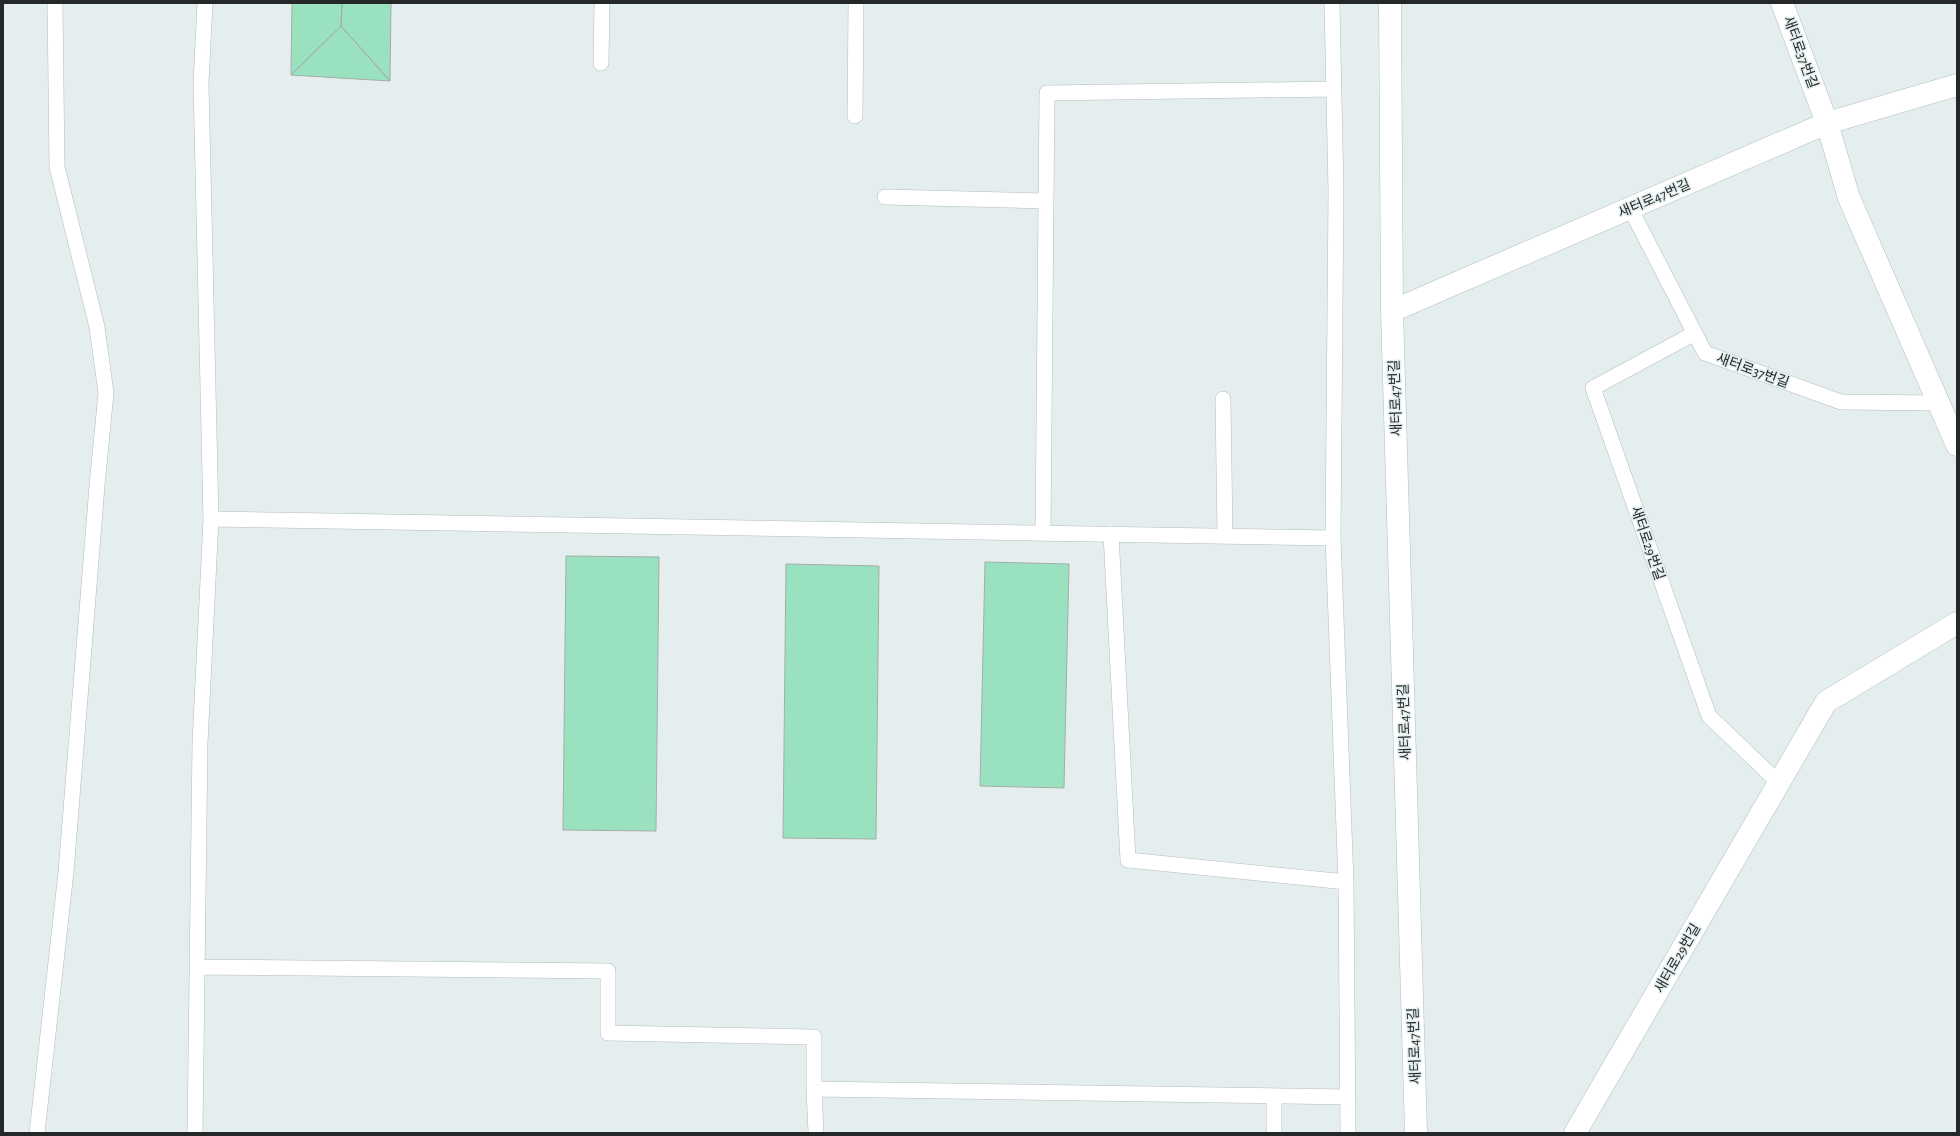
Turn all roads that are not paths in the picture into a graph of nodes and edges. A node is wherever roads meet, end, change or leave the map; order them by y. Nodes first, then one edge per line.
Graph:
1 (55, 3) edge
2 (206, 3) edge
3 (602, 3) edge
4 (856, 3) edge
5 (1332, 3) edge
6 (1390, 3) edge
7 (1782, 3) edge
8 (601, 63) dead end
9 (1957, 85) edge
10 (1334, 89) junction
11 (855, 116) dead end
12 (1827, 123) junction
13 (885, 196) dead end
14 (1046, 200) junction
15 (1630, 208) junction
16 (1392, 311) junction
17 (1695, 333) junction
18 (1223, 399) dead end
19 (1939, 403) junction
20 (1957, 445) edge
21 (211, 519) junction
22 (1043, 533) junction
23 (1111, 534) junction
24 (1225, 536) junction
25 (1333, 538) junction
26 (1957, 623) edge
27 (1779, 783) junction
28 (1346, 882) junction
29 (197, 967) junction
30 (814, 1089) junction
31 (1274, 1096) junction
32 (1348, 1097) junction
33 (37, 1133) edge
34 (195, 1133) edge
35 (816, 1133) edge
36 (1274, 1133) edge
37 (1348, 1133) edge
38 (1416, 1133) edge
39 (1575, 1133) edge

1 - 33 lane
2 - 21 lane
3 - 8 lane
4 - 11 lane
5 - 10 lane
6 - 16 street, 새터로47번길
7 - 12 street, 새터로37번길
9 - 12 street
10 - 14 lane
10 - 25 lane
12 - 15 street, 새터로47번길
12 - 19 street, 새터로37번길
13 - 14 lane
14 - 22 lane
15 - 16 street, 새터로47번길
15 - 17 lane, 새터로37번길
16 - 38 street, 새터로47번길
17 - 19 lane, 새터로37번길
17 - 27 lane, 새터로29번길
18 - 24 lane
19 - 20 street, 새터로37번길
21 - 22 lane
21 - 29 lane
22 - 23 lane
23 - 24 lane
23 - 28 lane
24 - 25 lane
25 - 28 lane
26 - 27 street, 새터로29번길
27 - 39 street, 새터로29번길
28 - 32 lane
29 - 30 lane
29 - 34 lane
30 - 31 lane
30 - 35 lane
31 - 32 lane
31 - 36 lane
32 - 37 lane

